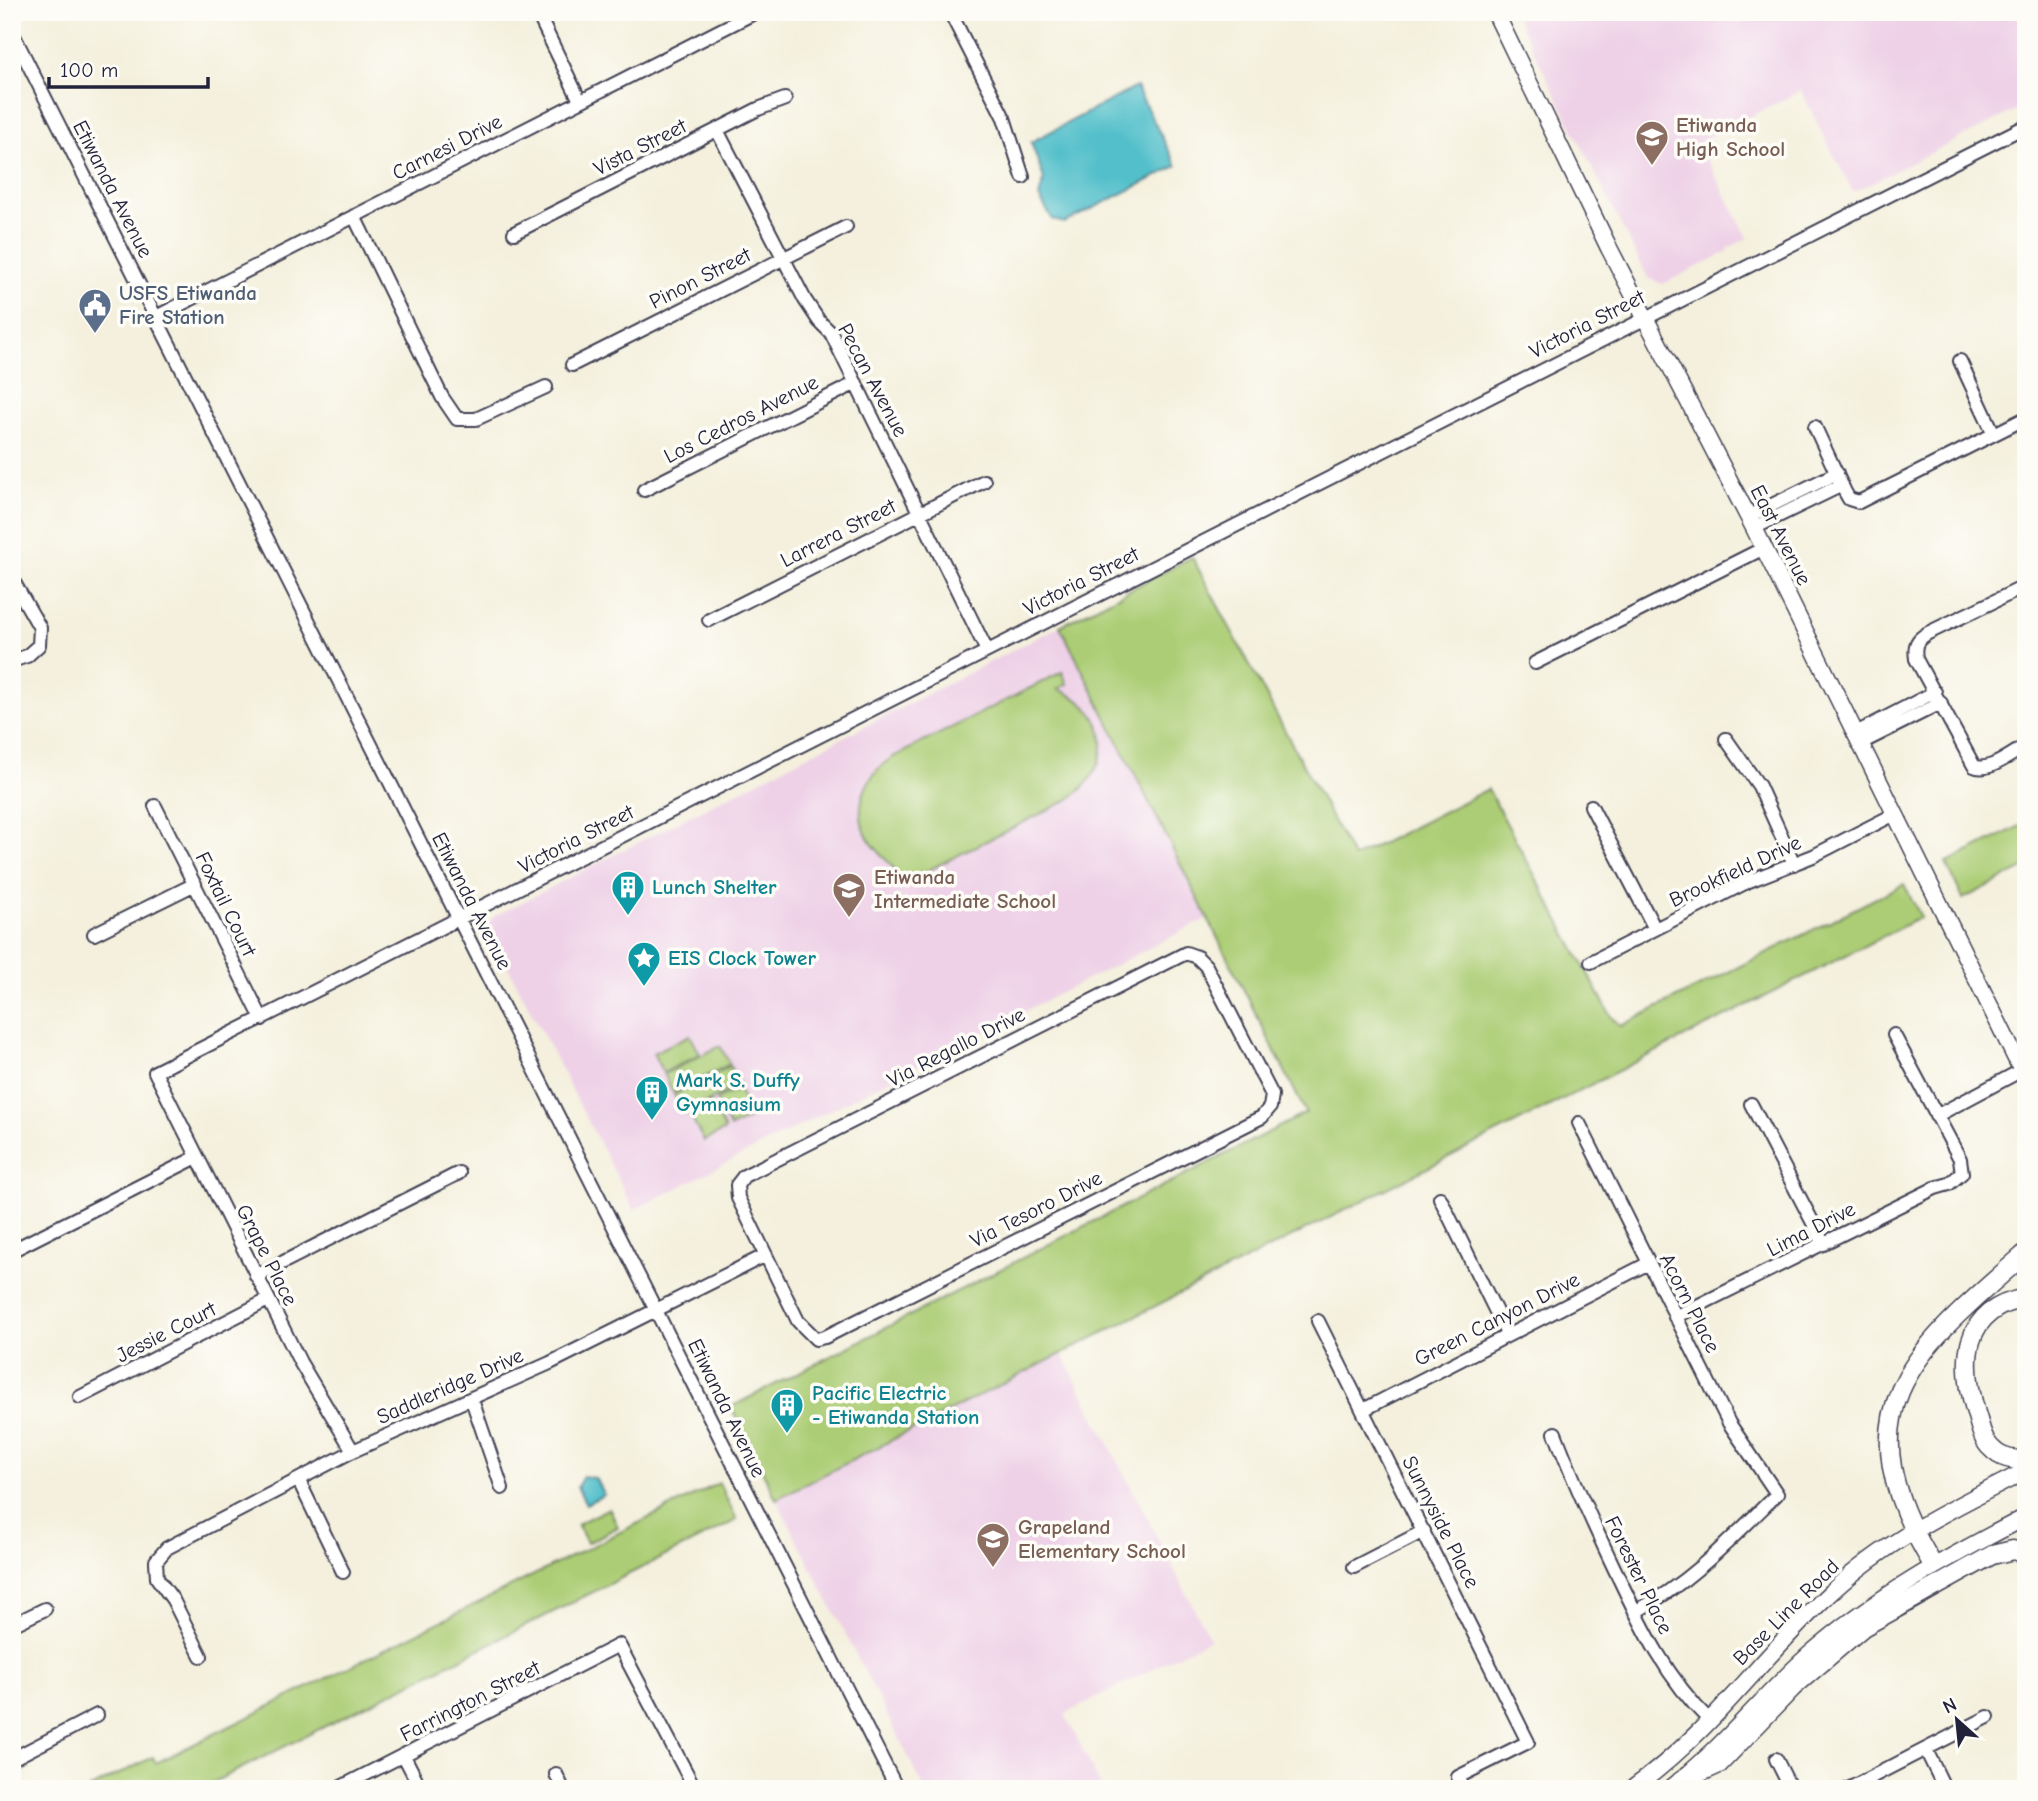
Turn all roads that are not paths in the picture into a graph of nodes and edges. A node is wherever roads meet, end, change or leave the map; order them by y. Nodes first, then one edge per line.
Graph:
1 (537, 12) edge
2 (756, 12) edge
3 (950, 12) edge
4 (1495, 12) edge
5 (12, 32) edge
6 (785, 99) dead end
7 (580, 101) junction
8 (2026, 126) edge
9 (717, 130) junction
10 (1023, 177) dead end
11 (354, 216) junction
12 (846, 227) dead end
13 (514, 233) dead end
14 (783, 258) junction
15 (156, 317) junction
16 (1645, 317) junction
17 (1960, 360) dead end
18 (572, 365) dead end
19 (856, 383) junction
20 (546, 387) dead end
21 (2026, 418) edge
22 (1815, 427) dead end
23 (1994, 434) junction
24 (1839, 479) junction
25 (984, 481) dead end
26 (644, 490) dead end
27 (919, 514) junction
28 (1751, 522) junction
29 (1764, 548) junction
30 (12, 579) edge
31 (2026, 586) edge
32 (709, 620) dead end
33 (987, 651) junction
34 (12, 661) edge
35 (1535, 663) dead end
36 (1938, 698) junction
37 (1857, 739) junction
38 (1726, 740) dead end
39 (2026, 746) edge
40 (155, 806) dead end
41 (1591, 806) dead end
42 (1895, 814) junction
43 (1794, 864) junction
44 (195, 884) junction
45 (459, 919) junction
46 (1655, 929) junction
47 (94, 934) dead end
48 (1197, 957) joint
49 (1591, 962) dead end
50 (261, 1019) junction
51 (1894, 1035) dead end
52 (155, 1072) joint
53 (2024, 1075) edge
54 (1752, 1104) dead end
55 (1936, 1116) junction
56 (1579, 1124) dead end
57 (197, 1157) junction
58 (459, 1173) dead end
59 (1440, 1198) dead end
60 (1824, 1244) junction
61 (13, 1250) edge
62 (2026, 1253) edge
63 (766, 1255) junction
64 (1649, 1263) junction
65 (256, 1276) junction
66 (2026, 1298) edge
67 (268, 1300) junction
68 (657, 1310) junction
69 (1675, 1317) junction
70 (1318, 1321) dead end
71 (1507, 1335) junction
72 (80, 1397) dead end
73 (472, 1400) junction
74 (1363, 1410) junction
75 (1555, 1433) dead end
76 (353, 1451) junction
77 (2026, 1459) edge
78 (2026, 1471) edge
79 (299, 1481) junction
80 (502, 1488) dead end
81 (2026, 1517) edge
82 (1424, 1531) junction
83 (1913, 1531) junction
84 (2026, 1554) edge
85 (1933, 1564) junction
86 (1354, 1567) dead end
87 (343, 1572) dead end
88 (45, 1609) dead end
89 (1635, 1612) junction
90 (12, 1625) edge
91 (201, 1656) dead end
92 (97, 1715) dead end
93 (1988, 1717) dead end
94 (1710, 1721) junction
95 (1926, 1750) junction
96 (404, 1756) junction
97 (12, 1759) edge
98 (1776, 1759) dead end
99 (556, 1774) dead end
100 (1461, 1783) edge
101 (1675, 1785) edge
102 (337, 1789) edge
103 (421, 1789) edge
104 (563, 1789) edge
105 (695, 1789) edge
106 (897, 1789) edge
107 (1632, 1789) edge
108 (1791, 1789) edge
109 (1848, 1789) edge
110 (1945, 1789) edge

1 - 7 street
2 - 7 street, Carnesi Drive
3 - 10 street
4 - 16 main road, East Avenue
5 - 15 street, Etiwanda Avenue
6 - 9 street, Vista Street
7 - 11 street, Carnesi Drive
8 - 16 street, Victoria Street
9 - 13 street, Vista Street
9 - 14 street, Pecan Avenue
11 - 15 street, Carnesi Drive
11 - 20 street
12 - 14 street, Pinon Street
14 - 18 street, Pinon Street
14 - 19 street, Pecan Avenue
15 - 45 street, Etiwanda Avenue
16 - 28 main road, East Avenue
16 - 33 street, Victoria Street
17 - 23 street
19 - 26 street, Los Cedros Avenue
19 - 27 street, Pecan Avenue
21 - 23 street
22 - 24 street
23 - 24 street
24 - 28 street
25 - 27 street, Larrera Street
27 - 32 street, Larrera Street
27 - 33 street, Pecan Avenue
28 - 29 main road, East Avenue
29 - 35 street
29 - 37 main road, East Avenue
30 - 34 street
31 - 36 street
33 - 45 street, Victoria Street
36 - 37 street
36 - 39 street
37 - 42 main road, East Avenue
38 - 43 street
40 - 44 street, Foxtail Court
41 - 46 street
42 - 43 street, Brookfield Drive
42 - 53 main road, East Avenue
43 - 46 street, Brookfield Drive
44 - 47 street
44 - 50 street, Foxtail Court
45 - 50 street, Victoria Street
45 - 68 street, Etiwanda Avenue
46 - 49 street, Brookfield Drive
48 - 63 street, Via Regallo Drive
48 - 63 street, Via Tesoro Drive
50 - 52 street, Victoria Street
51 - 55 street
52 - 57 street, Grape Place
53 - 55 street
54 - 60 street
55 - 60 street, Lima Drive
56 - 64 street, Acorn Place
57 - 61 street
57 - 65 street, Grape Place
58 - 65 street
59 - 71 street
60 - 69 street, Lima Drive
62 - 83 highway
63 - 68 street, Saddleridge Drive
64 - 69 street, Acorn Place
64 - 71 street, Green Canyon Drive
65 - 67 street, Grape Place
66 - 77 highway
67 - 72 street, Jessie Court
67 - 76 street, Grape Place
68 - 73 street, Saddleridge Drive
68 - 106 street, Etiwanda Avenue
69 - 89 street, Acorn Place
70 - 74 street, Sunnyside Place
71 - 74 street, Green Canyon Drive
73 - 76 street, Saddleridge Drive
73 - 80 street
74 - 82 street, Sunnyside Place
75 - 89 street, Forester Place
76 - 79 street, Saddleridge Drive
78 - 83 main road, Base Line Road
79 - 87 street
79 - 91 street, Saddleridge Drive
81 - 85 main road
82 - 86 street
82 - 100 street, Sunnyside Place
83 - 85 highway
83 - 94 main road, Base Line Road
84 - 101 highway
85 - 101 main road
88 - 90 street
89 - 94 street, Forester Place
92 - 97 street
93 - 95 street
94 - 107 main road, Base Line Road
95 - 109 street
95 - 110 street
96 - 102 street, Farrington Street
96 - 103 street
96 - 105 street, Farrington Street
98 - 108 street
99 - 104 street

